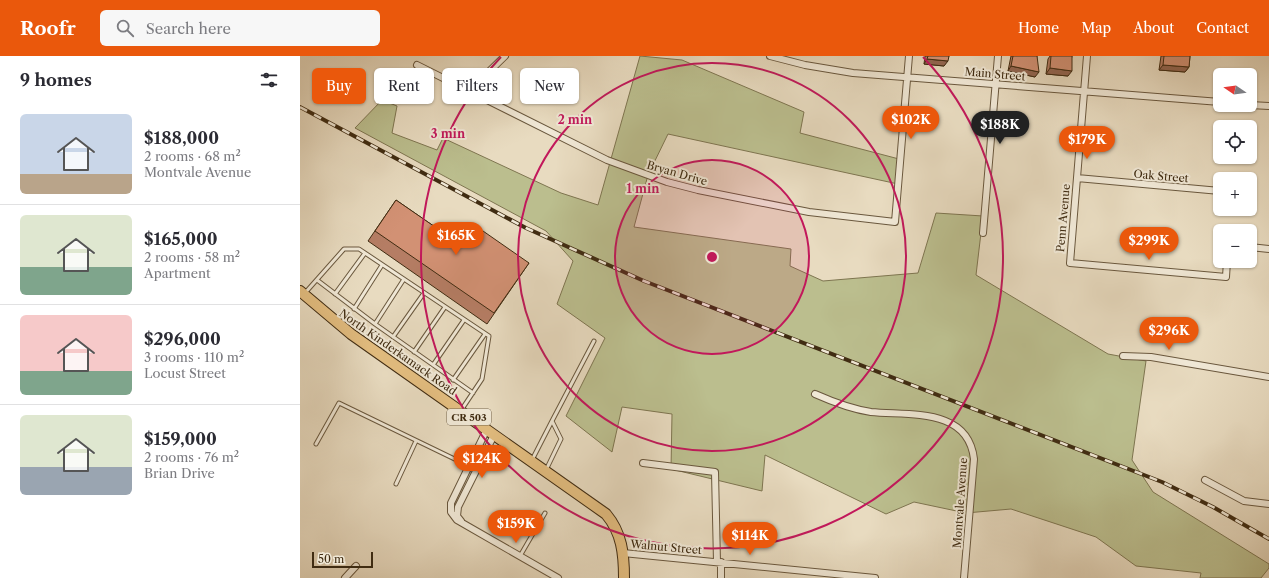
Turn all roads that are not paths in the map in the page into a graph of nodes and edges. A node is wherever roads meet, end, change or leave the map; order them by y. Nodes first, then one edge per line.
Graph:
1 (505, 56) edge
2 (770, 56) edge
3 (909, 56) edge
4 (998, 56) edge
5 (1087, 56) edge
6 (417, 65) dead end
7 (493, 68) edge
8 (442, 77) edge
9 (908, 77) junction
10 (996, 84) junction
11 (1084, 91) junction
12 (1213, 101) edge
13 (497, 104) edge
14 (1257, 105) edge
15 (1269, 106) edge
16 (1077, 178) junction
17 (1213, 190) edge
18 (983, 233) dead end
19 (1257, 248) edge
20 (1269, 249) edge
21 (365, 253) junction
22 (382, 265) junction
23 (1227, 268) edge
24 (404, 279) junction
25 (317, 280) junction
26 (302, 293) edge
27 (424, 293) junction
28 (335, 294) junction
29 (445, 307) junction
30 (354, 309) junction
31 (464, 320) junction
32 (375, 324) junction
33 (485, 334) junction
34 (394, 337) junction
35 (594, 341) dead end
36 (414, 352) junction
37 (1123, 356) dead end
38 (433, 365) junction
39 (1269, 377) edge
40 (454, 380) junction
41 (473, 393) junction
42 (815, 394) dead end
43 (460, 411) junction
44 (552, 421) junction
45 (490, 432) junction
46 (416, 441) junction
47 (316, 444) dead end
48 (531, 461) junction
49 (642, 463) dead end
50 (469, 466) junction
51 (546, 471) junction
52 (1205, 480) dead end
53 (396, 484) dead end
54 (1269, 504) edge
55 (545, 513) dead end
56 (465, 525) junction
57 (623, 553) junction
58 (520, 556) junction
59 (719, 562) junction
60 (356, 566) dead end
61 (345, 578) edge
62 (558, 578) edge
63 (624, 578) edge
64 (721, 578) edge
65 (875, 578) edge
66 (964, 578) edge

1 - 7 street
2 - 9 street, Main Street
3 - 9 street
4 - 10 street
5 - 11 street, Penn Avenue
6 - 8 street, Bryan Drive
9 - 10 street, Main Street
9 - 13 street, Bryan Drive
10 - 11 street, Main Street
10 - 18 street
11 - 12 street, Main Street
11 - 16 street, Penn Avenue
14 - 15 street
16 - 17 street, Oak Street
16 - 23 street, Penn Avenue
19 - 20 street
21 - 22 lane
21 - 25 lane
21 - 28 lane
22 - 24 lane
22 - 30 lane
24 - 27 lane
24 - 32 lane
25 - 26 lane
25 - 28 lane
26 - 43 main road, North Kinderkamack Road / CR 503
27 - 29 lane
27 - 34 lane
28 - 30 lane
29 - 31 lane
29 - 36 lane
30 - 32 lane
31 - 33 lane
31 - 38 lane
32 - 34 lane
33 - 40 lane
33 - 41 lane
34 - 36 lane
35 - 44 lane
36 - 38 lane
37 - 39 street
38 - 40 lane
40 - 41 lane
41 - 43 lane
42 - 66 street, Montvale Avenue
43 - 45 main road, North Kinderkamack Road / CR 503
44 - 48 lane
44 - 51 lane
45 - 48 main road, North Kinderkamack Road / CR 503
45 - 50 street
45 - 56 street
46 - 47 lane
46 - 50 lane
46 - 53 lane
48 - 51 main road, North Kinderkamack Road / CR 503
49 - 59 street
50 - 56 street
51 - 57 main road, North Kinderkamack Road / CR 503
52 - 54 street
55 - 58 lane
56 - 58 street
57 - 59 street, Walnut Street
57 - 63 main road, North Kinderkamack Road / CR 503
58 - 62 street
59 - 64 street
59 - 65 street, Walnut Street
60 - 61 street

